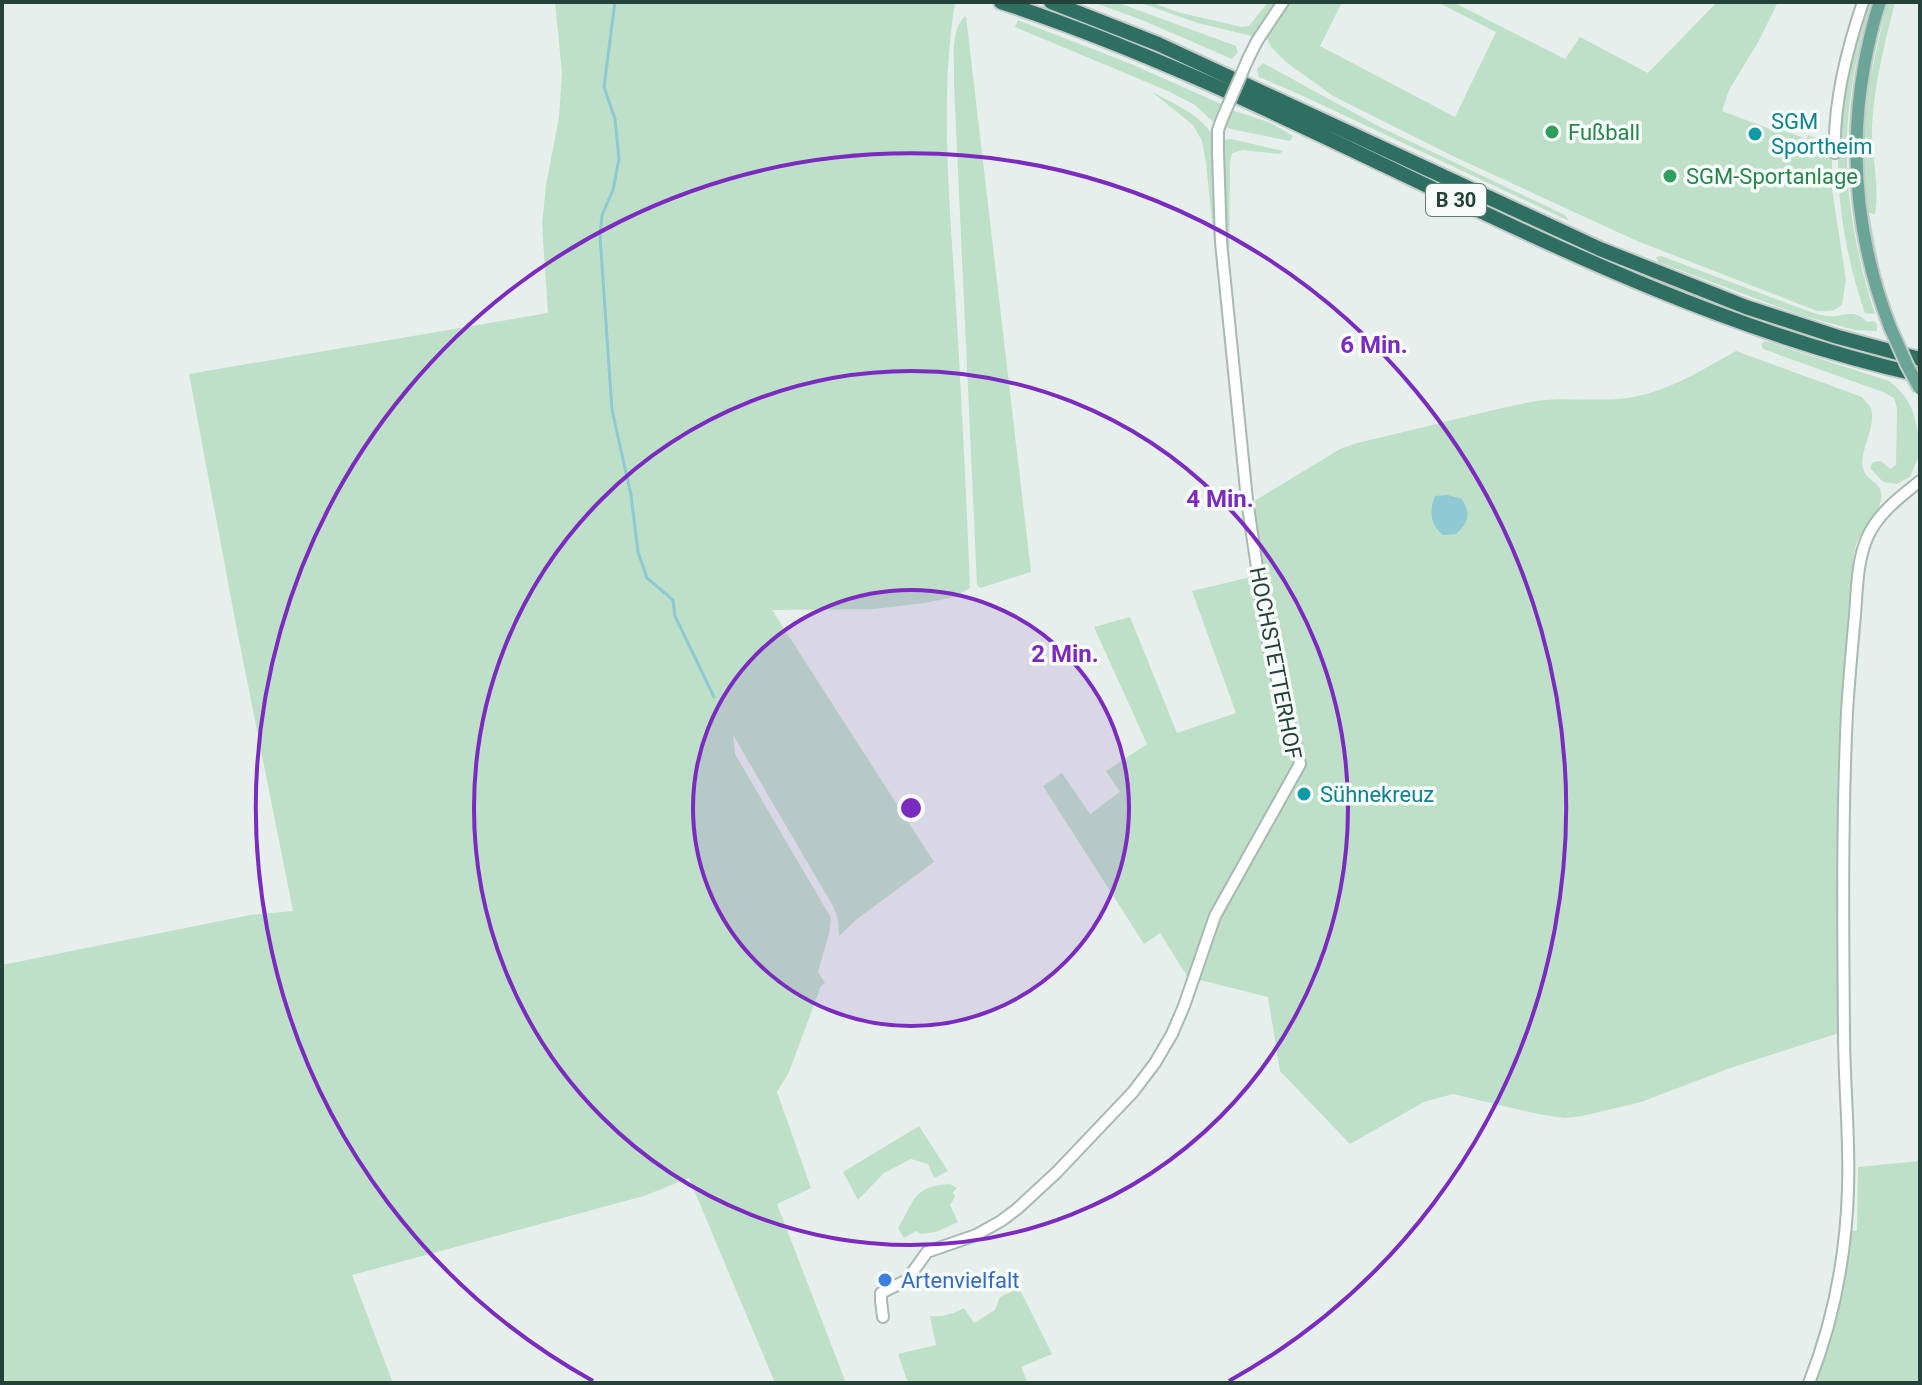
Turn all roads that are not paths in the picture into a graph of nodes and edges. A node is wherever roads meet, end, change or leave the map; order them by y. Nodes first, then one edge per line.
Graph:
1 (1001, 2) edge
2 (1051, 2) edge
3 (1283, 2) edge
4 (1863, 2) edge
5 (1880, 2) edge
6 (1835, 153) dead end
7 (1920, 359) edge
8 (1920, 375) edge
9 (1920, 389) edge
10 (1920, 481) edge
11 (883, 1317) dead end
12 (1809, 1383) edge

1 - 8 highway, B 30
2 - 7 highway, B 30
3 - 11 street, HOCHSTETTERHOF, bridge
4 - 6 street
5 - 9 main road, bridge
10 - 12 street

